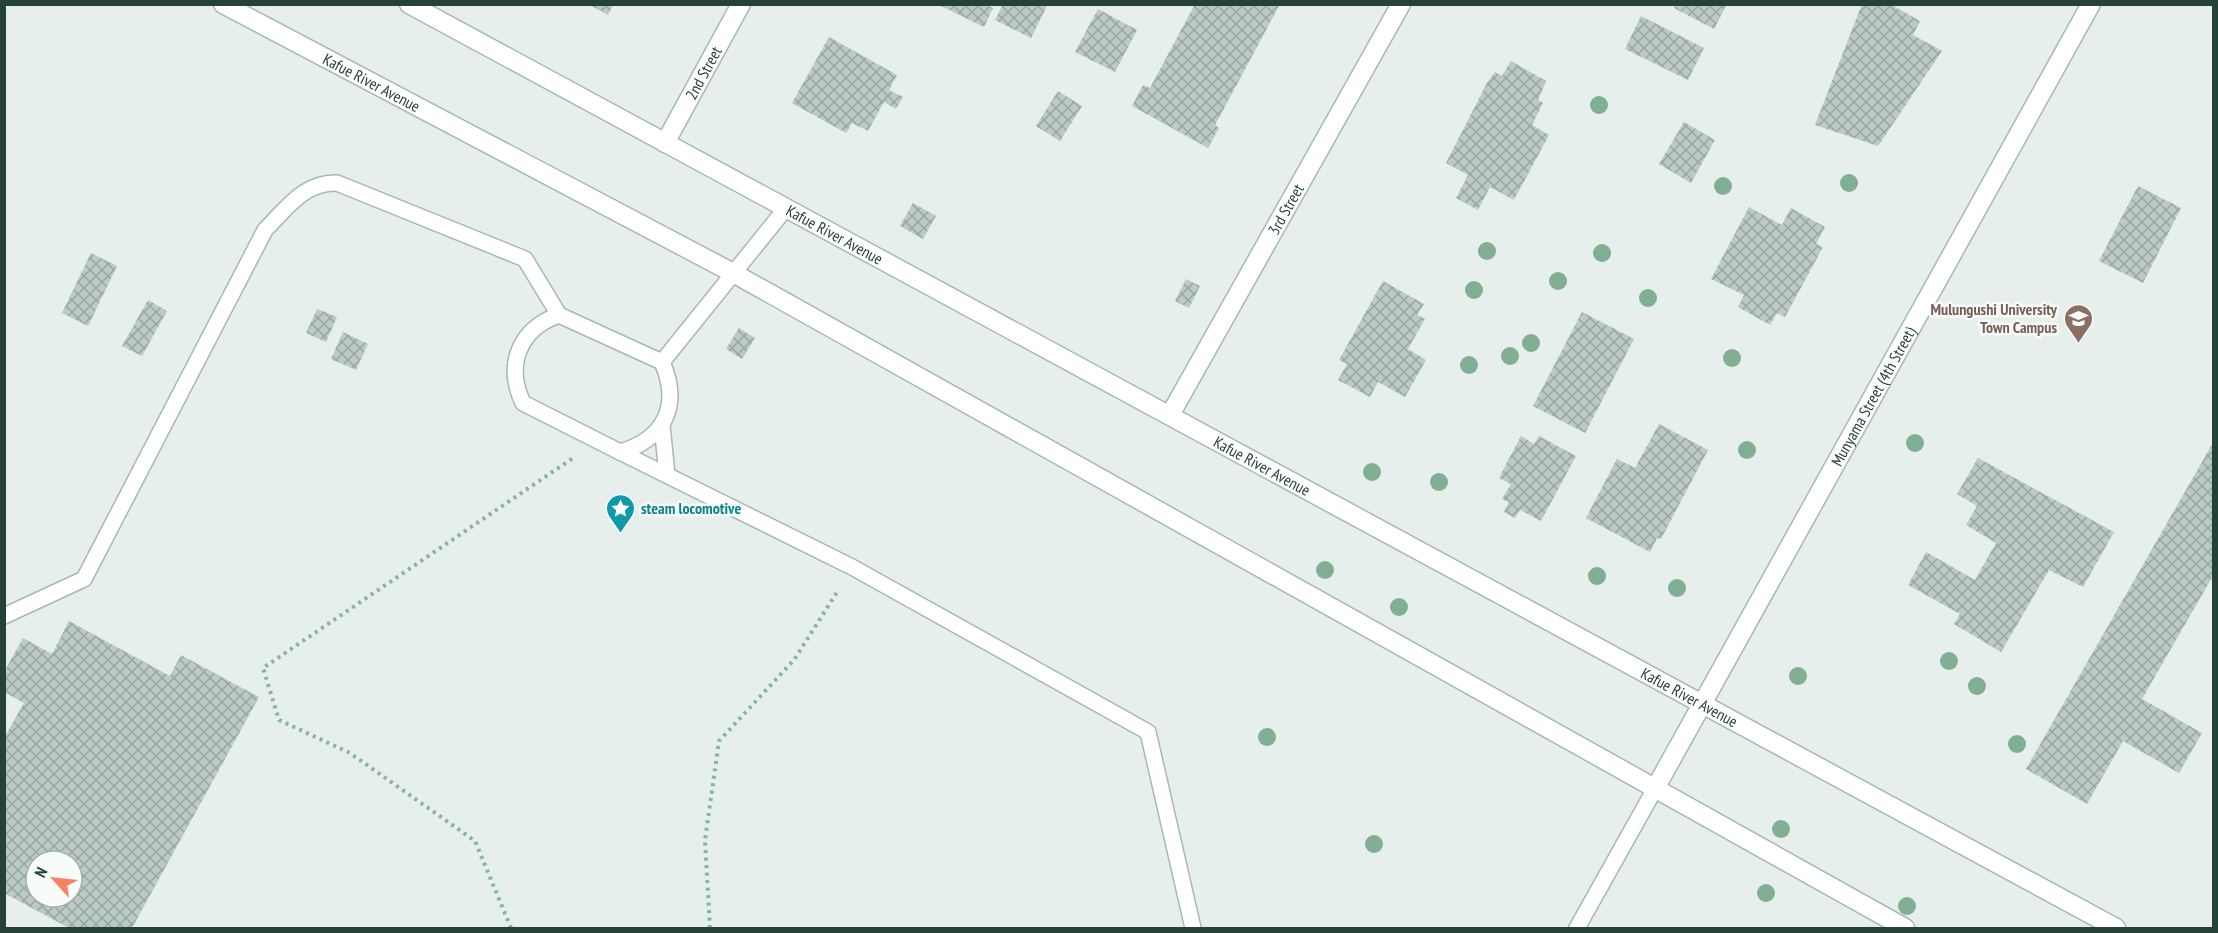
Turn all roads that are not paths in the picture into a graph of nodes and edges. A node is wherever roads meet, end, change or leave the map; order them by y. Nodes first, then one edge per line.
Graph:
1 (223, 4) edge
2 (409, 4) edge
3 (741, 4) edge
4 (1401, 4) edge
5 (2091, 4) edge
6 (665, 143) junction
7 (786, 208) junction
8 (735, 274) junction
9 (559, 315) junction
10 (662, 362) junction
11 (1170, 415) junction
12 (662, 425) junction
13 (620, 452) junction
14 (667, 475) junction
15 (4, 616) edge
16 (1703, 703) junction
17 (1656, 787) junction
18 (1193, 928) edge
19 (1577, 928) edge
20 (1905, 928) edge
21 (2116, 928) edge

1 - 8 street, Kafue River Avenue
2 - 6 street, Kafue River Avenue
3 - 6 street, 2nd Street
4 - 11 street, 3rd Street
5 - 16 street, Munyama Street (4th Street)
6 - 7 street, Kafue River Avenue
7 - 8 lane
7 - 11 street, Kafue River Avenue
8 - 10 lane
8 - 17 street, Kafue River Avenue
9 - 10 lane
9 - 13 lane
9 - 15 lane
10 - 12 lane
11 - 16 street, Kafue River Avenue
12 - 13 lane
12 - 14 lane
13 - 14 lane
14 - 18 lane
16 - 17 street, Munyama Street (4th Street)
16 - 21 street, Kafue River Avenue
17 - 19 lane
17 - 20 street, Kafue River Avenue

